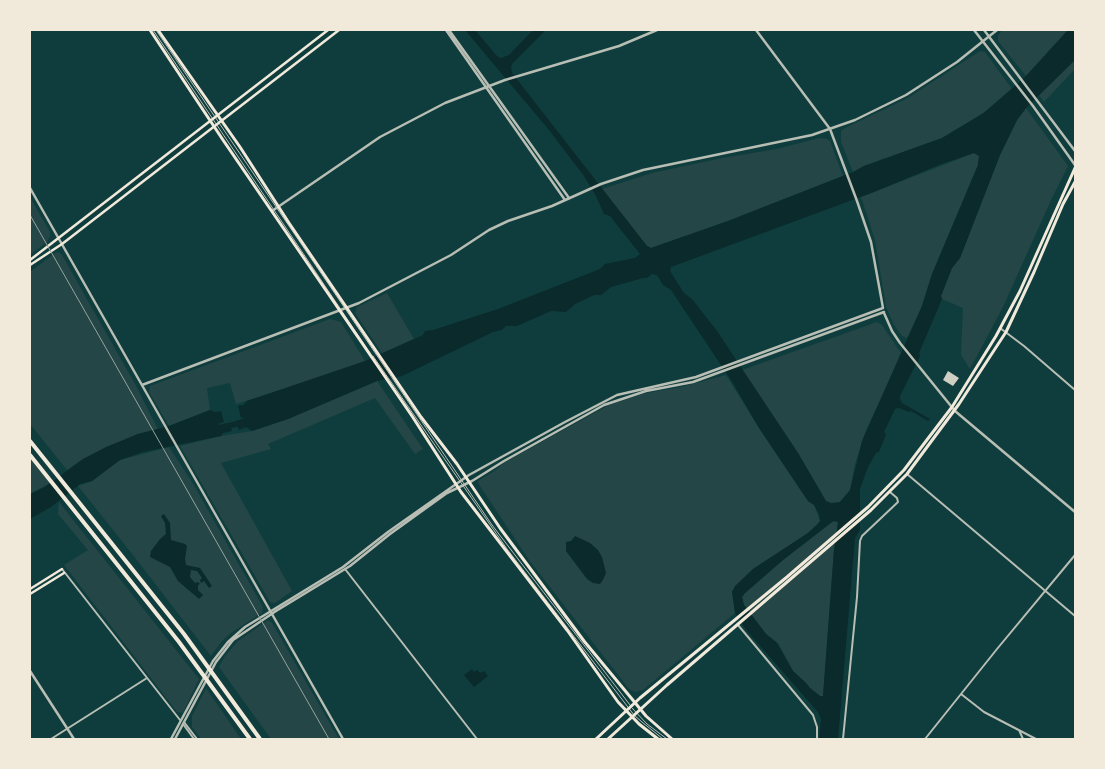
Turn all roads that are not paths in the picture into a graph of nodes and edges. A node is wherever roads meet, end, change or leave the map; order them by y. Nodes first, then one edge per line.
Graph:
1 (151, 30) edge
2 (157, 30) edge
3 (328, 30) edge
4 (339, 30) edge
5 (448, 30) edge
6 (657, 30) edge
7 (756, 30) edge
8 (974, 30) edge
9 (984, 30) edge
10 (997, 30) edge
11 (989, 37) junction
12 (983, 42) junction
13 (488, 86) junction
14 (214, 118) junction
15 (217, 123) junction
16 (830, 129) junction
17 (1075, 151) edge
18 (1075, 166) edge
19 (1075, 182) edge
20 (30, 188) edge
21 (567, 199) junction
22 (275, 209) junction
23 (58, 238) junction
24 (62, 244) junction
25 (30, 260) edge
26 (30, 265) edge
27 (883, 308) junction
28 (343, 309) junction
29 (884, 312) junction
30 (1000, 328) junction
31 (1006, 332) junction
32 (373, 353) junction
33 (738, 363) junction
34 (722, 369) junction
35 (392, 380) junction
36 (142, 385) junction
37 (1075, 390) edge
38 (954, 409) junction
39 (30, 441) edge
40 (30, 455) edge
41 (907, 474) junction
42 (466, 478) junction
43 (460, 481) junction
44 (468, 482) junction
45 (460, 485) junction
46 (890, 492) junction
47 (1075, 512) edge
48 (1075, 555) edge
49 (344, 568) junction
50 (62, 569) joint
51 (64, 573) junction
52 (30, 589) edge
53 (1045, 591) junction
54 (30, 594) edge
55 (753, 609) junction
56 (271, 612) junction
57 (1075, 616) edge
58 (737, 622) junction
59 (30, 671) edge
60 (147, 678) junction
61 (961, 694) junction
62 (635, 703) junction
63 (629, 709) junction
64 (640, 710) junction
65 (634, 715) junction
66 (182, 722) junction
67 (67, 728) junction
68 (1019, 730) junction
69 (51, 739) edge
70 (74, 739) edge
71 (171, 739) edge
72 (175, 739) edge
73 (195, 739) edge
74 (250, 739) edge
75 (260, 739) edge
76 (343, 739) edge
77 (477, 739) edge
78 (596, 739) edge
79 (608, 739) edge
80 (658, 739) edge
81 (663, 739) edge
82 (667, 739) edge
83 (672, 739) edge
84 (818, 739) edge
85 (843, 739) edge
86 (925, 739) edge
87 (1023, 739) edge
88 (1036, 739) edge

1 - 14 main road
2 - 14 main road
3 - 14 main road
4 - 15 main road
5 - 13 street
6 - 13 street
7 - 16 street
8 - 12 street
9 - 11 street
10 - 11 street
11 - 12 street
11 - 17 street
12 - 16 street
12 - 18 street
13 - 21 street
13 - 22 street
14 - 15 main road
14 - 15 main road
14 - 23 main road
15 - 22 main road
15 - 22 main road
15 - 24 main road
16 - 21 street
16 - 27 street
18 - 30 main road
19 - 31 main road
20 - 23 street
21 - 28 street
22 - 28 main road
22 - 28 main road
23 - 24 street
23 - 25 main road
24 - 26 main road
24 - 36 street
27 - 29 street
27 - 33 street
28 - 32 main road
28 - 32 main road
28 - 36 street
29 - 33 street
29 - 38 street
30 - 31 street
30 - 38 main road
31 - 37 street
31 - 38 main road
32 - 35 main road
32 - 35 main road
33 - 34 street
34 - 42 street
34 - 44 street
35 - 42 main road
35 - 43 lane
35 - 45 main road
36 - 56 street
38 - 41 main road
38 - 47 street
38 - 55 main road
39 - 75 highway
40 - 74 highway
41 - 46 main road
41 - 53 street
42 - 43 street
42 - 44 main road
43 - 45 street
43 - 45 lane
44 - 45 street
44 - 62 main road
45 - 49 street
45 - 63 lane
45 - 63 main road
46 - 55 main road
46 - 85 street
48 - 53 street
49 - 56 street
49 - 77 street
50 - 51 street
50 - 52 main road
51 - 54 main road
51 - 60 street
53 - 57 street
53 - 61 street
55 - 58 main road
56 - 66 street
56 - 76 street
58 - 62 main road
58 - 64 main road
58 - 84 street
59 - 67 street
60 - 66 street
60 - 67 street
61 - 68 street
61 - 86 street
62 - 63 main road
62 - 64 main road
63 - 65 main road
63 - 65 lane
63 - 78 main road
64 - 65 main road
64 - 83 main road
65 - 79 main road
65 - 80 main road
65 - 81 lane
65 - 82 lane
66 - 71 street
66 - 72 street
66 - 73 street
67 - 69 street
67 - 70 street
68 - 87 street
68 - 88 street

